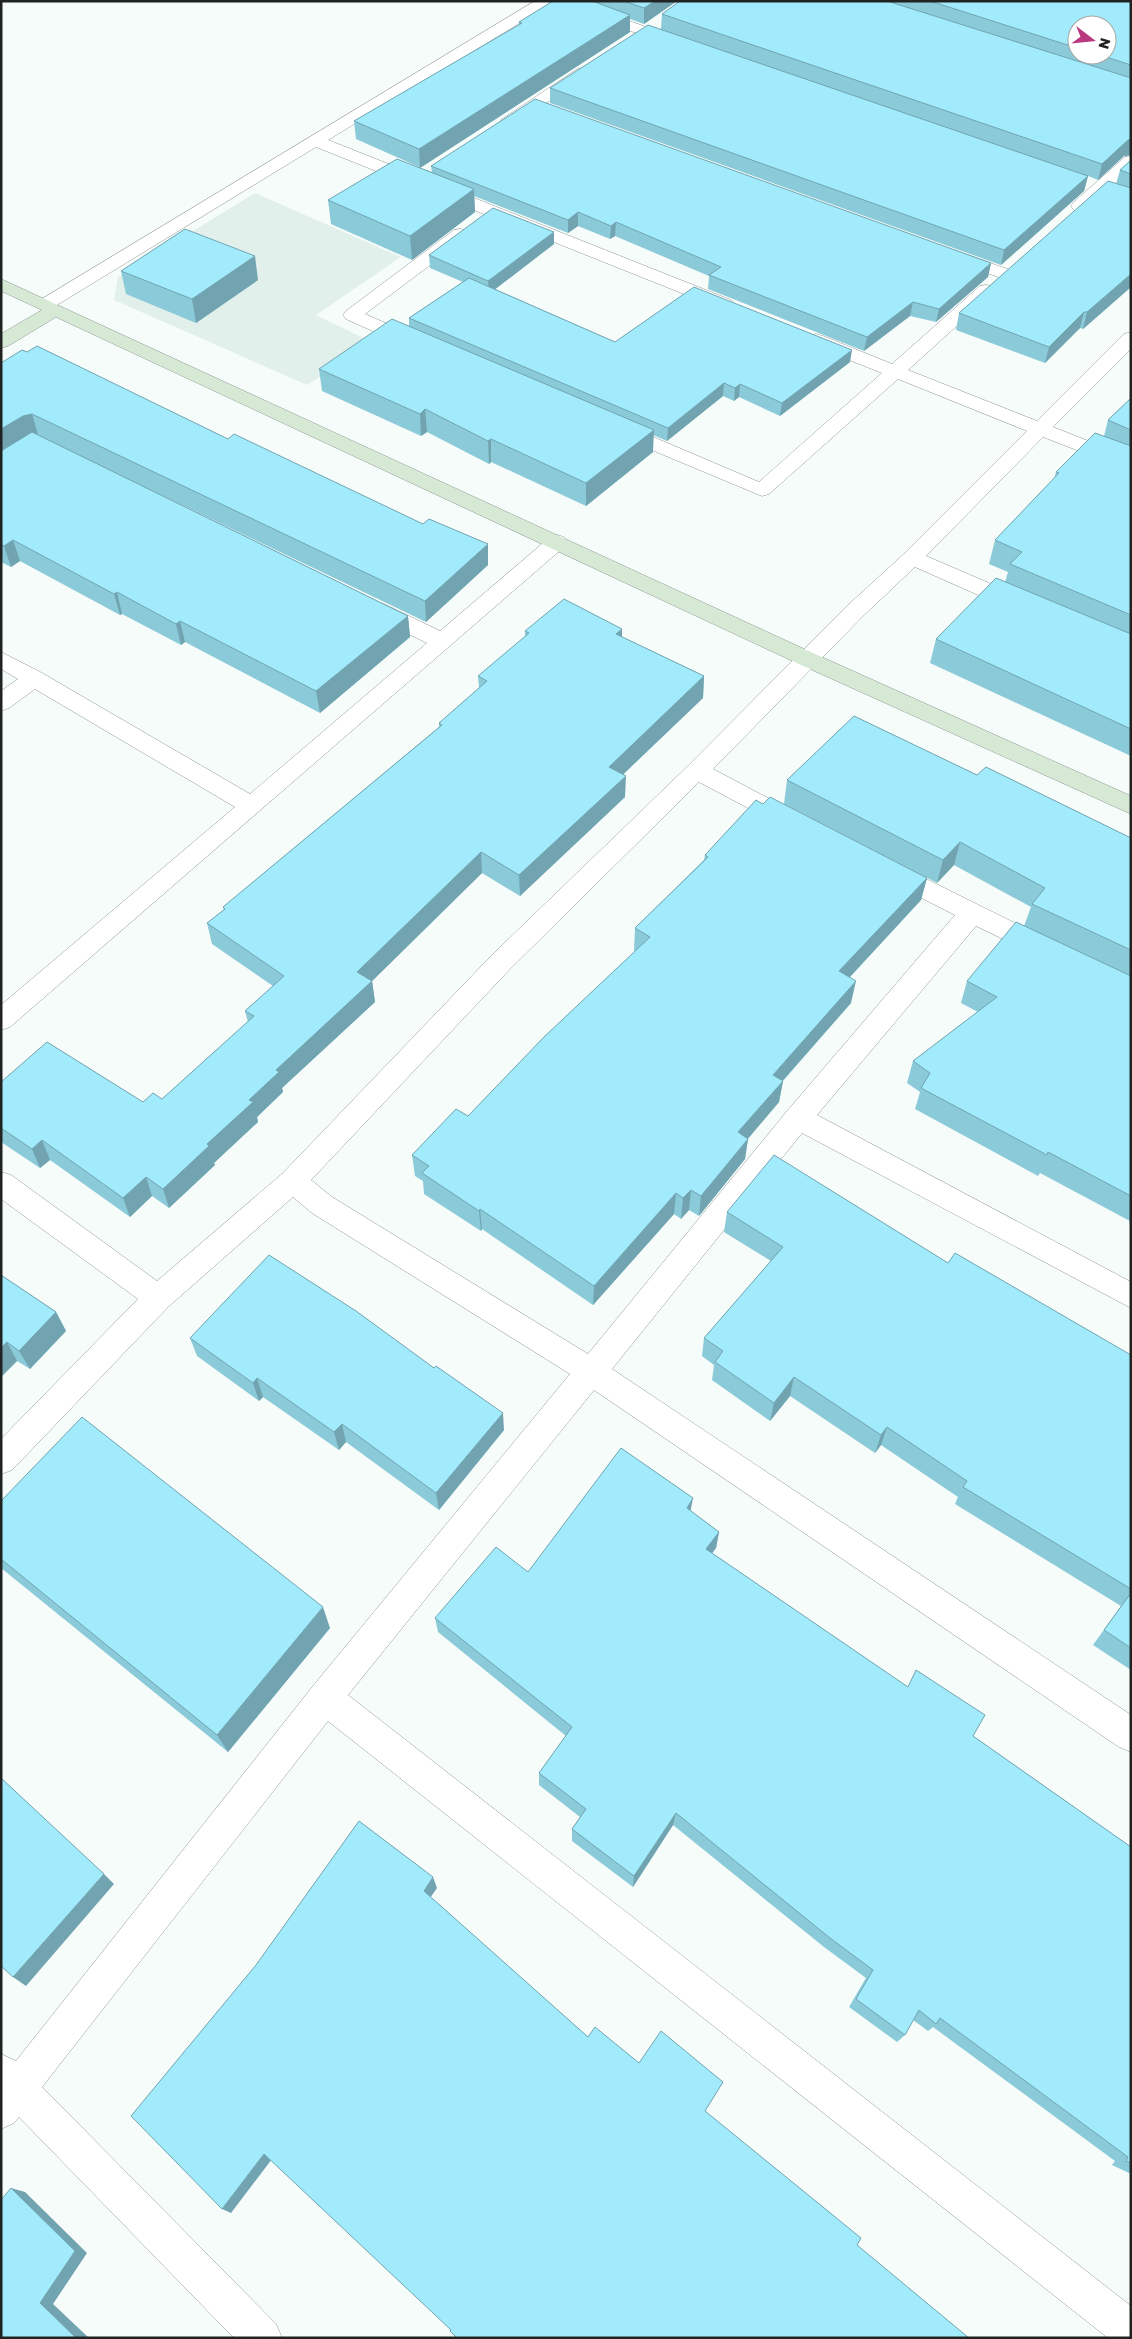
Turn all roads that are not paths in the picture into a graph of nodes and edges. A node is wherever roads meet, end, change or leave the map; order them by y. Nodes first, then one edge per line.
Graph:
1 (546, 1) edge
2 (558, 1) edge
3 (661, 22) edge
4 (645, 32) junction
5 (629, 42) edge
6 (692, 48) edge
7 (597, 63) edge
8 (534, 104) junction
9 (552, 111) edge
10 (494, 130) edge
11 (315, 141) junction
12 (1131, 160) edge
13 (431, 170) edge
14 (415, 181) junction
15 (1082, 182) edge
16 (1108, 191) junction
17 (491, 211) junction
18 (1063, 221) edge
19 (940, 250) edge
20 (1019, 260) edge
21 (1004, 274) junction
22 (1, 284) edge
23 (51, 306) junction
24 (739, 309) edge
25 (804, 335) edge
26 (1131, 338) edge
27 (1, 342) edge
28 (434, 350) edge
29 (896, 371) junction
30 (598, 420) edge
31 (1040, 428) junction
32 (1131, 465) edge
33 (556, 542) junction
34 (912, 558) junction
35 (363, 602) edge
36 (1041, 614) edge
37 (442, 641) junction
38 (1, 659) edge
39 (808, 659) junction
40 (34, 678) junction
41 (1, 703) edge
42 (696, 771) junction
43 (252, 806) junction
44 (1131, 806) edge
45 (806, 829) edge
46 (875, 864) edge
47 (970, 914) junction
48 (1060, 956) edge
49 (1, 1020) edge
50 (798, 1118) junction
51 (293, 1181) junction
52 (1, 1183) edge
53 (1131, 1296) edge
54 (158, 1298) junction
55 (592, 1372) junction
56 (1, 1460) edge
57 (325, 1698) junction
58 (1131, 1736) edge
59 (7, 2090) edge
60 (1131, 2331) edge
61 (262, 2338) edge

1 - 11 street
2 - 4 street
3 - 4 street
4 - 5 street
4 - 6 street
7 - 8 street
8 - 9 street
8 - 10 street
11 - 14 street
11 - 23 street
12 - 16 street
13 - 14 street
14 - 17 street
15 - 16 street
16 - 18 street
17 - 24 street
17 - 28 street
19 - 21 street
20 - 21 street
21 - 29 street
22 - 23 street
23 - 27 street
23 - 33 street
25 - 29 street
26 - 31 street
29 - 30 street
29 - 31 street
31 - 32 street
31 - 34 street
33 - 37 street
33 - 39 street
34 - 36 street
34 - 39 street
35 - 37 street
37 - 43 street
38 - 40 street
39 - 42 street
39 - 44 street
40 - 41 street
40 - 43 street
42 - 45 street
42 - 51 street
43 - 49 street
46 - 47 street
47 - 48 street
47 - 50 street
50 - 53 street
50 - 55 street
51 - 54 street
51 - 55 street
52 - 54 street
54 - 56 street
55 - 57 street
55 - 58 street
57 - 59 street
57 - 60 street
59 - 61 street

